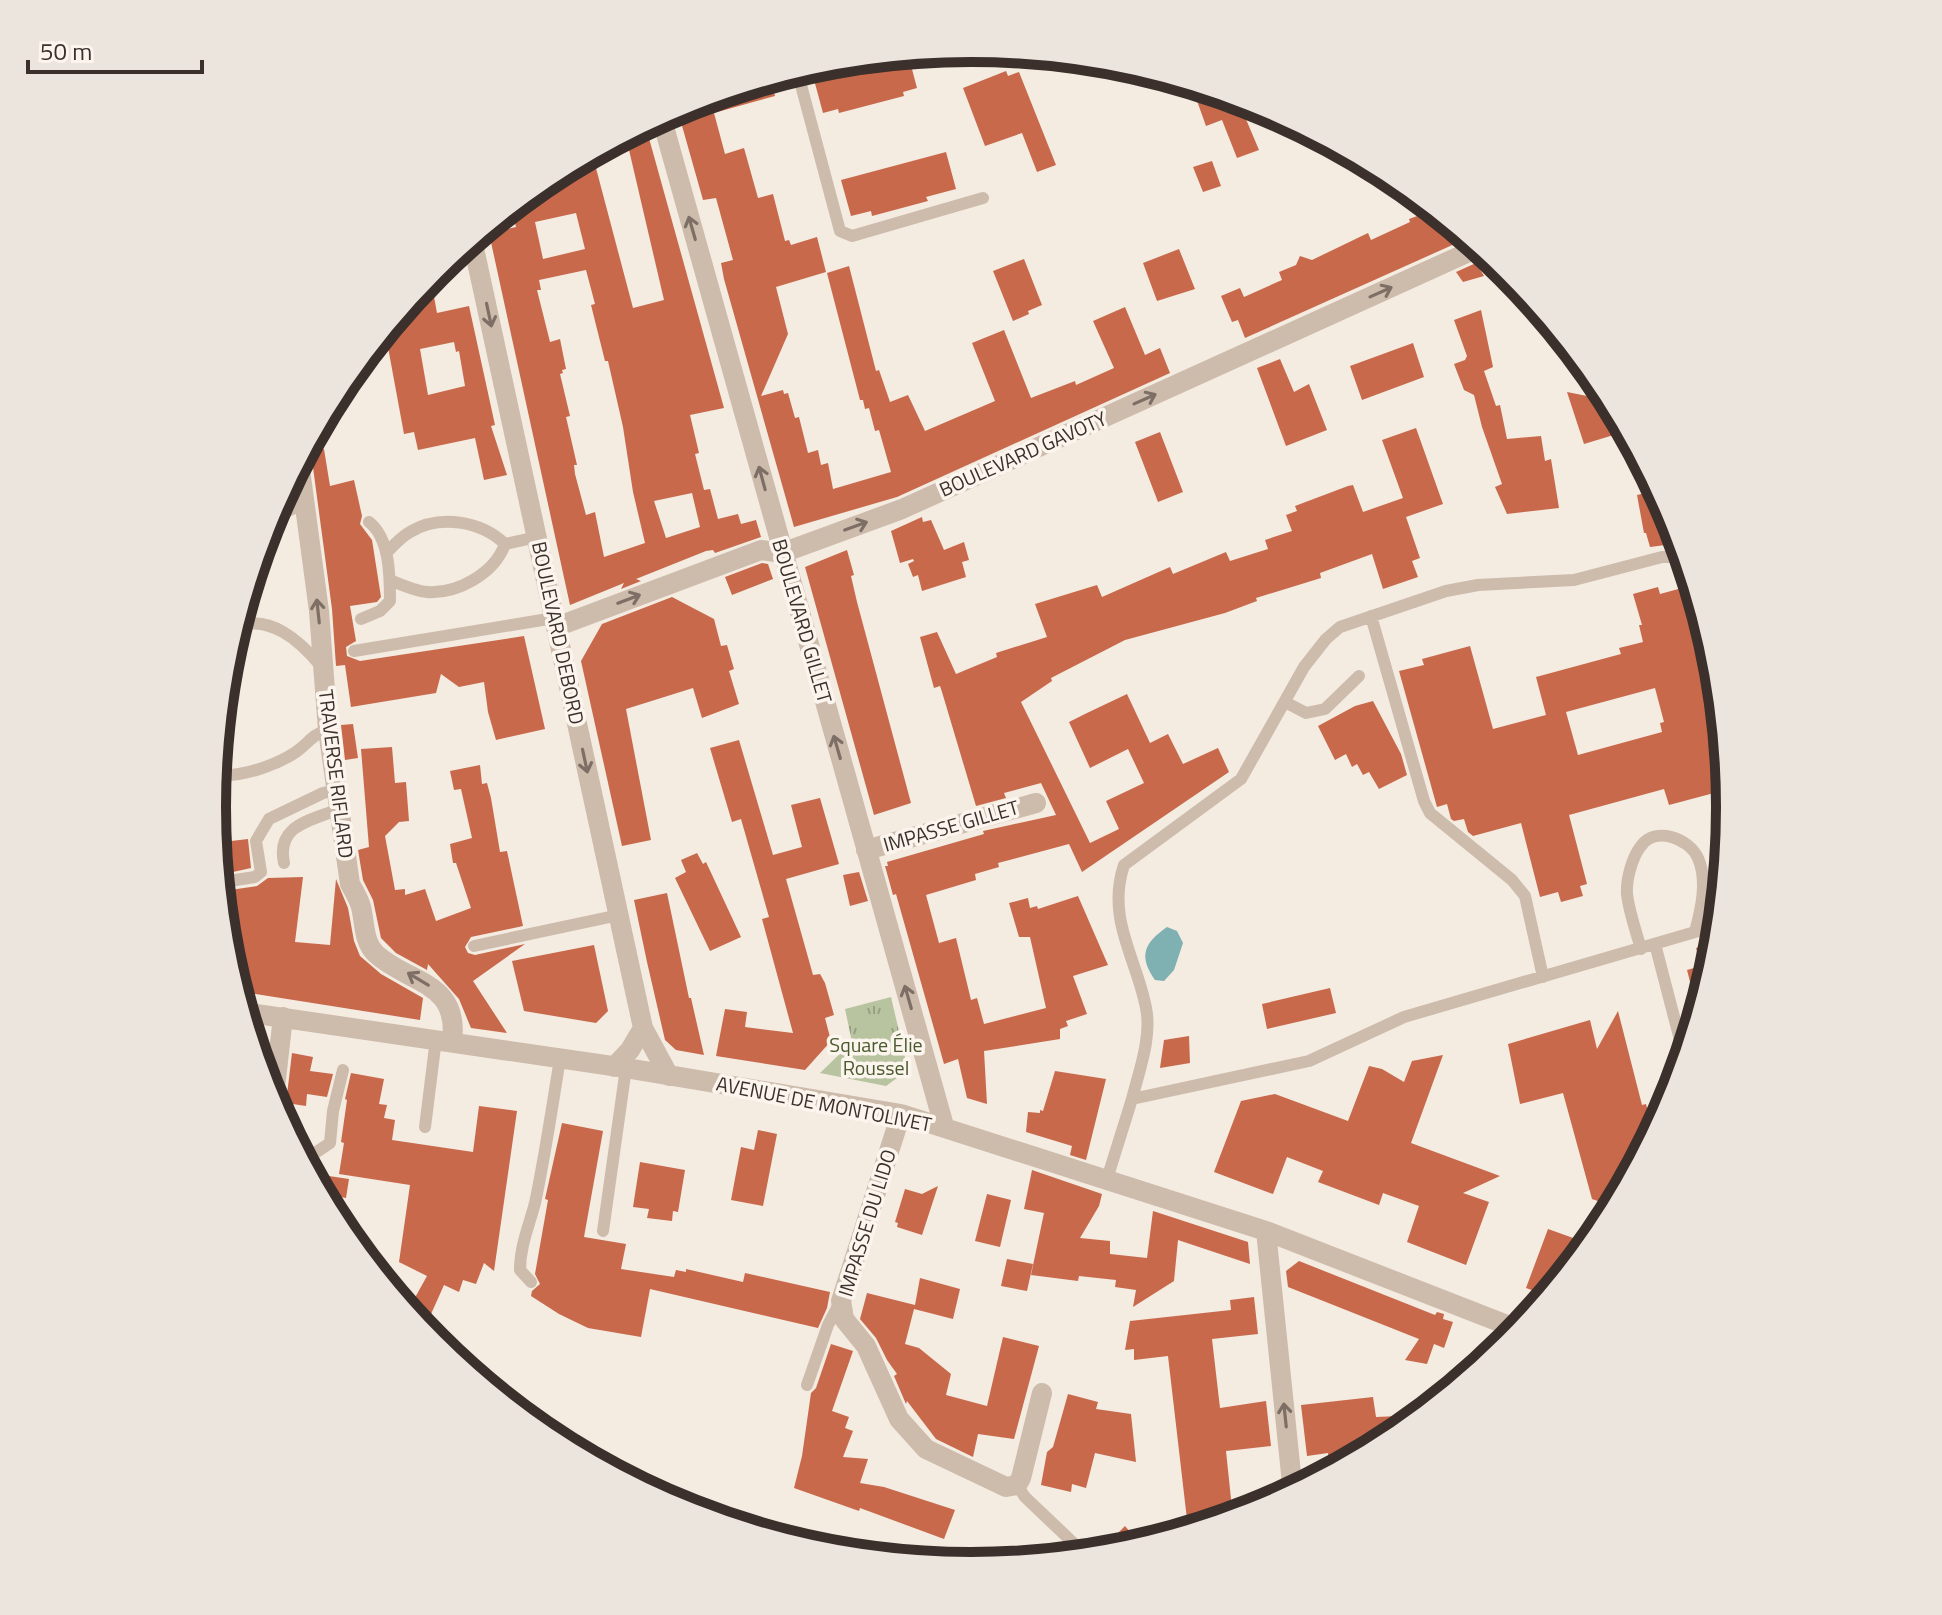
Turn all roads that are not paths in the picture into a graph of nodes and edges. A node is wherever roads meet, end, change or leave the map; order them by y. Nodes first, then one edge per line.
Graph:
1 (800, 82) edge
2 (664, 129) edge
3 (983, 198) dead end
4 (475, 251) edge
5 (1469, 252) edge
6 (301, 481) edge
7 (303, 504) junction
8 (287, 511) edge
9 (369, 522) dead end
10 (537, 537) junction
11 (505, 544) junction
12 (386, 553) junction
13 (782, 553) junction
14 (1673, 557) edge
15 (390, 580) junction
16 (1371, 616) junction
17 (361, 619) dead end
18 (249, 623) edge
19 (555, 623) junction
20 (354, 651) dead end
21 (323, 668) junction
22 (1359, 676) dead end
23 (1285, 702) junction
24 (328, 730) junction
25 (229, 775) dead end
26 (337, 800) junction
27 (1036, 803) dead end
28 (866, 850) junction
29 (284, 863) dead end
30 (229, 881) dead end
31 (619, 915) junction
32 (1706, 929) edge
33 (1695, 932) junction
34 (1655, 944) junction
35 (474, 946) dead end
36 (1641, 949) junction
37 (1543, 977) junction
38 (255, 1014) edge
39 (283, 1017) junction
40 (643, 1028) junction
41 (1680, 1038) edge
42 (444, 1040) junction
43 (560, 1059) junction
44 (620, 1067) junction
45 (343, 1070) dead end
46 (669, 1076) junction
47 (276, 1077) edge
48 (1132, 1099) junction
49 (901, 1114) junction
50 (944, 1126) junction
51 (425, 1127) dead end
52 (310, 1152) edge
53 (1107, 1179) junction
54 (603, 1231) dead end
55 (1266, 1231) junction
56 (531, 1282) dead end
57 (841, 1301) junction
58 (1504, 1328) edge
59 (807, 1385) dead end
60 (1042, 1393) dead end
61 (1292, 1480) edge
62 (1017, 1485) junction
63 (1073, 1546) edge

1 - 3 lane
13 -> 2 street, BOULEVARD GILLET
4 -> 10 street, BOULEVARD DEBORD
13 -> 5 street, BOULEVARD GAVOTY
6 - 7 street, TRAVERSE RIFLARD
7 - 8 lane
21 -> 7 street, TRAVERSE RIFLARD
9 - 12 lane
10 - 11 lane
10 - 19 street, BOULEVARD DEBORD
11 - 12 lane
11 - 15 lane
12 - 15 lane
19 -> 13 street, BOULEVARD GAVOTY
28 -> 13 street, BOULEVARD GILLET
14 - 16 lane
15 - 17 lane
16 - 23 lane
16 - 37 lane
18 - 21 lane
19 - 20 lane
19 -> 31 street, BOULEVARD DEBORD
21 - 24 street, TRAVERSE RIFLARD
22 - 23 lane
23 - 48 lane
24 - 25 lane
24 - 26 street, TRAVERSE RIFLARD
26 - 29 lane
26 - 30 lane
42 -> 26 street, TRAVERSE RIFLARD
27 - 28 street, IMPASSE GILLET
50 -> 28 street, BOULEVARD GILLET
31 - 35 lane
31 - 40 street, BOULEVARD DEBORD
32 - 33 lane
33 - 34 lane
33 - 36 lane
34 - 36 lane
34 - 41 lane
36 - 37 lane
37 - 48 lane
38 - 39 street, AVENUE DE MONTOLIVET
39 - 42 street, AVENUE DE MONTOLIVET
39 - 47 street
40 - 44 street
40 - 46 street, BOULEVARD DEBORD
42 - 43 street, AVENUE DE MONTOLIVET
42 - 51 lane
43 - 44 street, AVENUE DE MONTOLIVET
43 - 56 lane
44 - 46 street, AVENUE DE MONTOLIVET
44 - 54 lane
45 - 52 lane
46 - 49 street, AVENUE DE MONTOLIVET
48 - 53 lane
49 - 50 street, AVENUE DE MONTOLIVET
49 - 57 street, IMPASSE DU LIDO
50 - 53 street, AVENUE DE MONTOLIVET
53 - 55 street, AVENUE DE MONTOLIVET
55 - 58 street, AVENUE DE MONTOLIVET
61 -> 55 street
57 - 59 lane
57 - 62 street, IMPASSE DU LIDO
60 - 62 street
62 - 63 lane

